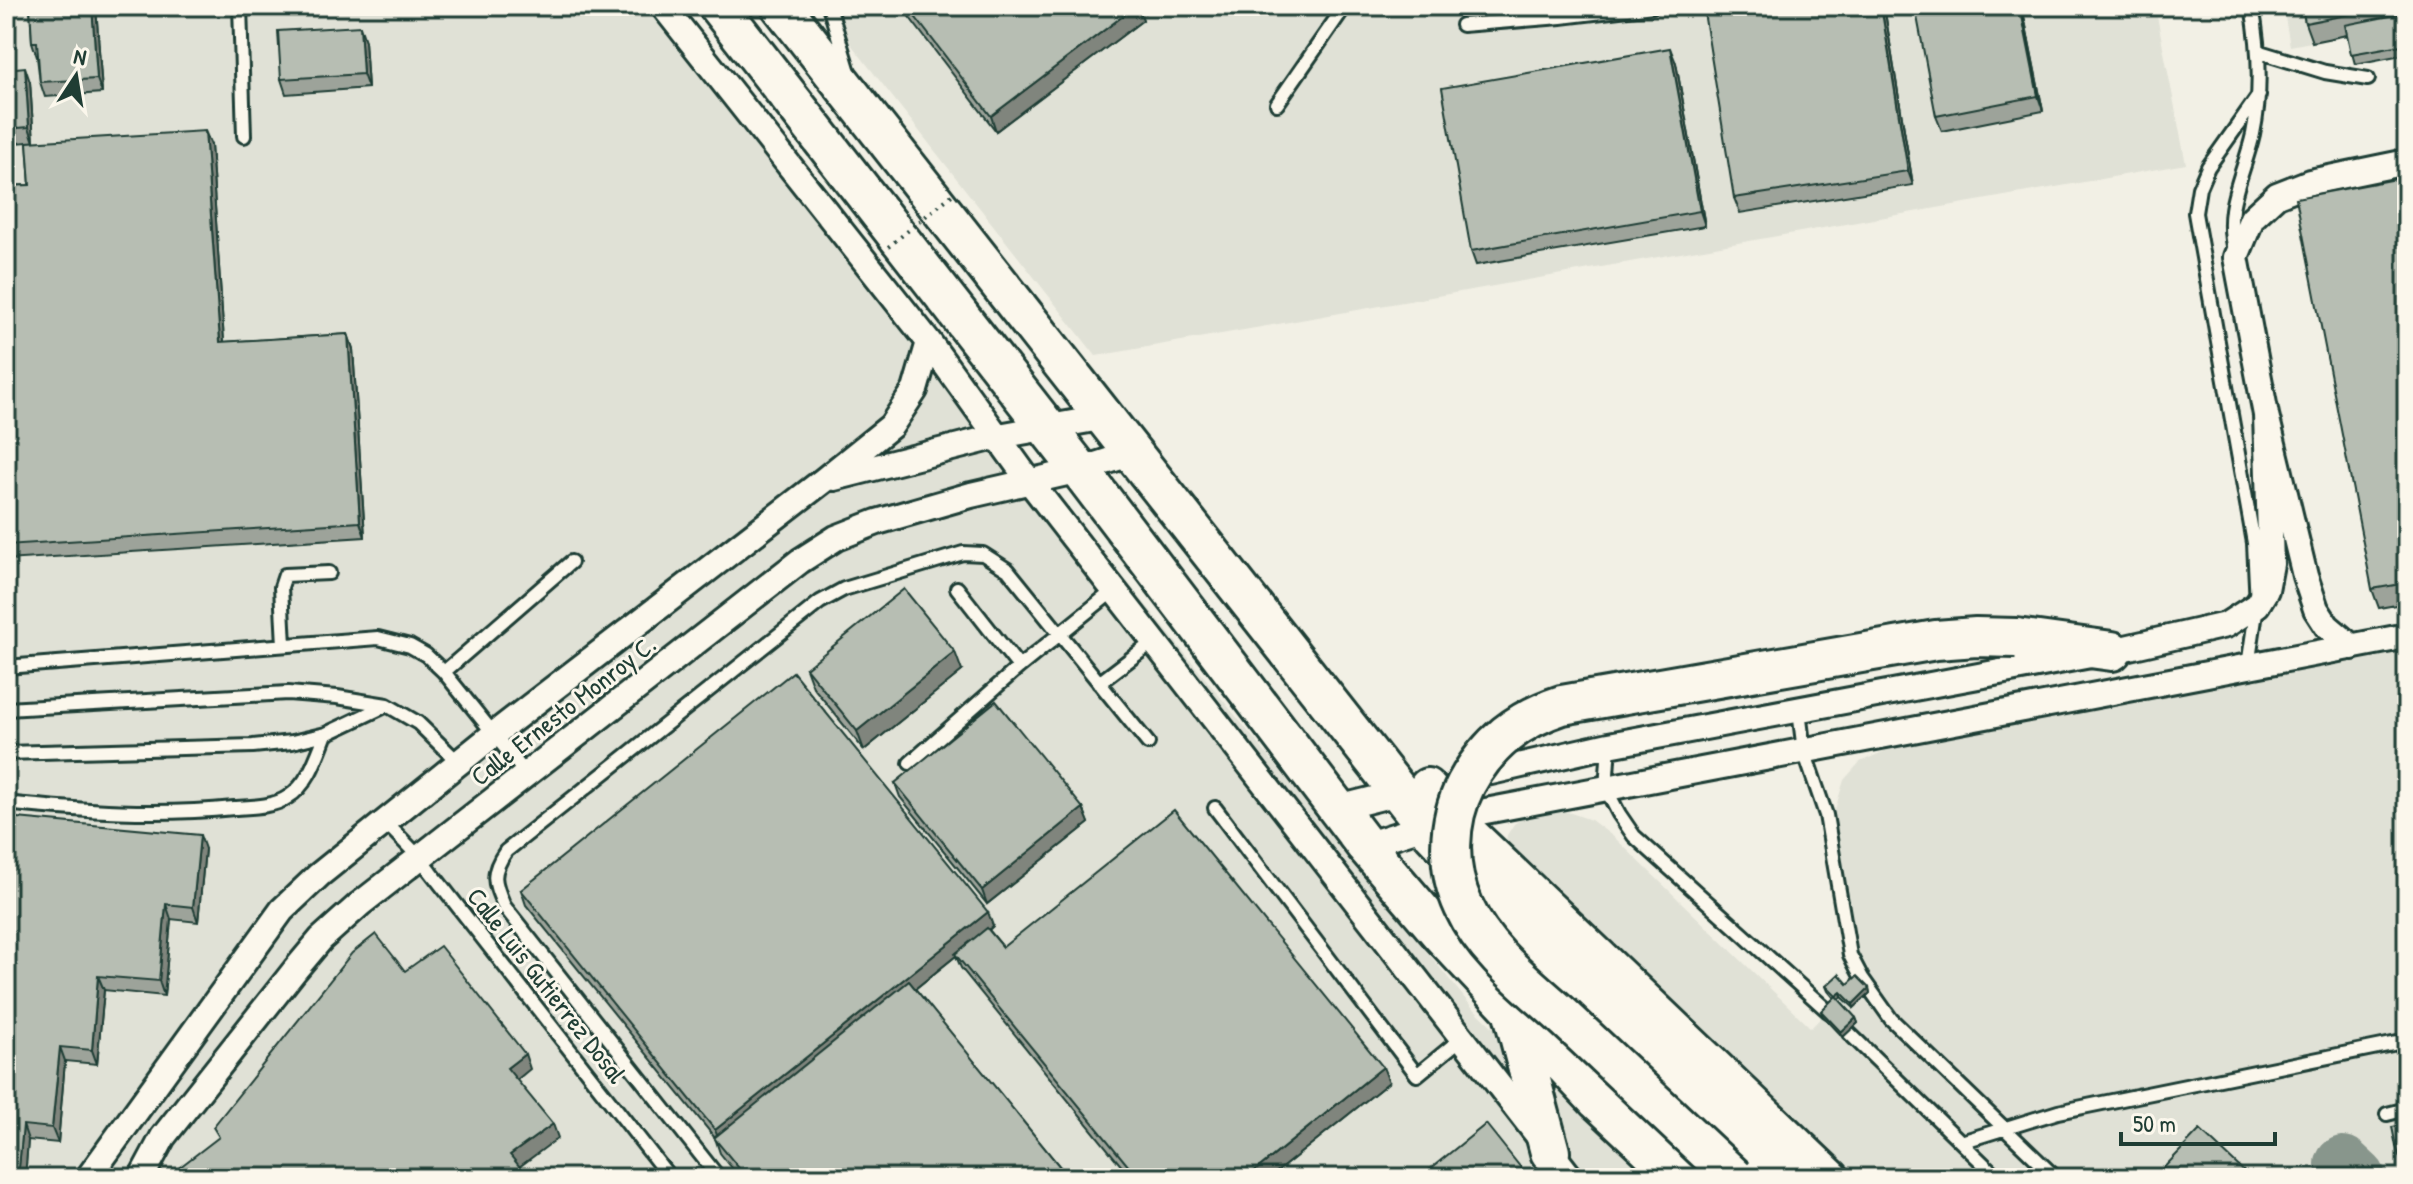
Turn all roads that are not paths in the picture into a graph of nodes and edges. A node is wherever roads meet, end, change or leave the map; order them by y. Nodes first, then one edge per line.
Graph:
1 (240, 6) edge
2 (663, 6) edge
3 (718, 6) edge
4 (781, 6) edge
5 (829, 6) edge
6 (1345, 6) edge
7 (1653, 6) edge
8 (2252, 6) edge
9 (1560, 12) edge
10 (1462, 25) dead end
11 (2260, 52) junction
12 (2368, 79) dead end
13 (2259, 95) junction
14 (1277, 104) dead end
15 (858, 106) junction
16 (244, 136) dead end
17 (2407, 162) edge
18 (2236, 257) junction
19 (929, 342) junction
20 (2266, 415) junction
21 (1106, 417) junction
22 (1047, 428) junction
23 (999, 436) junction
24 (1133, 453) junction
25 (1080, 470) junction
26 (824, 480) junction
27 (1030, 482) junction
28 (571, 562) dead end
29 (329, 573) dead end
30 (957, 588) dead end
31 (1114, 590) junction
32 (2257, 605) junction
33 (1060, 635) junction
34 (2407, 636) edge
35 (1154, 641) junction
36 (284, 645) junction
37 (2352, 647) junction
38 (2112, 651) junction
39 (2248, 666) junction
40 (6, 667) edge
41 (1019, 667) junction
42 (444, 672) junction
43 (1099, 683) junction
44 (387, 705) junction
45 (6, 709) edge
46 (1799, 711) junction
47 (326, 734) junction
48 (493, 735) junction
49 (1148, 743) dead end
50 (1609, 745) junction
51 (1804, 751) junction
52 (6, 753) edge
53 (459, 763) junction
54 (910, 763) dead end
55 (526, 774) junction
56 (1412, 789) junction
57 (1606, 789) junction
58 (6, 803) edge
59 (1215, 808) dead end
60 (1338, 808) junction
61 (1439, 821) junction
62 (386, 823) junction
63 (1365, 845) junction
64 (420, 858) junction
65 (1512, 1010) junction
66 (1828, 1011) edge
67 (1848, 1032) edge
68 (1462, 1038) junction
69 (2407, 1041) edge
70 (2407, 1109) edge
71 (2387, 1114) dead end
72 (2006, 1130) junction
73 (1961, 1142) junction
74 (1561, 1165) edge
75 (88, 1178) edge
76 (141, 1178) edge
77 (670, 1178) edge
78 (719, 1178) edge
79 (1680, 1178) edge
80 (1735, 1178) edge
81 (1784, 1178) edge
82 (1832, 1178) edge
83 (1998, 1178) edge
84 (2056, 1178) edge

1 - 16 lane
2 - 19 street
3 - 22 main road
4 - 15 main road
5 - 15 lane
6 - 14 lane
7 - 9 lane
8 - 11 lane
9 - 10 lane
11 - 12 lane
11 - 13 lane
13 - 18 lane
13 - 32 lane
15 - 21 main road
17 - 18 street
18 - 20 street
19 - 23 street
19 - 26 street, Calle Ernesto Monroy C.
20 - 32 street
20 - 37 street
21 - 22 street, Calle Ernesto Monroy C.
21 - 24 main road
22 - 23 street, Calle Ernesto Monroy C.
22 - 25 main road
23 - 26 street, Calle Ernesto Monroy C.
23 - 27 street
24 - 25 street, Calle Ernesto Monroy C.
24 - 56 main road
25 - 27 street, Calle Ernesto Monroy C.
25 - 60 main road
26 - 48 street, Calle Ernesto Monroy C.
27 - 31 street
27 - 55 street, Calle Ernesto Monroy C.
28 - 42 lane
29 - 36 lane
30 - 41 lane
31 - 33 lane
31 - 35 street
32 - 38 street
32 - 39 lane
33 - 41 lane
33 - 43 lane
33 - 78 lane
34 - 37 street
35 - 43 lane
35 - 68 street
36 - 40 lane
36 - 42 lane
37 - 39 street
38 - 46 street
38 - 80 main road, bridge
39 - 51 street
41 - 54 lane
42 - 48 lane
43 - 49 lane
44 - 45 lane
44 - 47 lane
44 - 53 lane
46 - 50 street
46 - 51 lane
47 - 52 lane
47 - 58 lane
48 - 53 street, Calle Ernesto Monroy C.
48 - 55 lane
50 - 56 street
50 - 57 lane
51 - 57 street
51 - 72 lane
53 - 62 street, Calle Ernesto Monroy C.
55 - 64 street, Calle Ernesto Monroy C.
56 - 60 street
56 - 61 main road
57 - 61 street
57 - 66 lane
59 - 68 lane
60 - 63 main road
61 - 63 street
61 - 81 main road
61 - 82 street
62 - 64 lane, Calle Luis Gutierrez Dosal
62 - 75 street, Calle Ernesto Monroy C.
63 - 65 main road
64 - 76 street, Calle Ernesto Monroy C.
64 - 77 lane, Calle Luis Gutierrez Dosal
65 - 74 main road
65 - 79 main road
67 - 73 lane
68 - 74 street
69 - 72 lane
70 - 71 lane
72 - 73 lane
72 - 84 lane
73 - 83 lane

